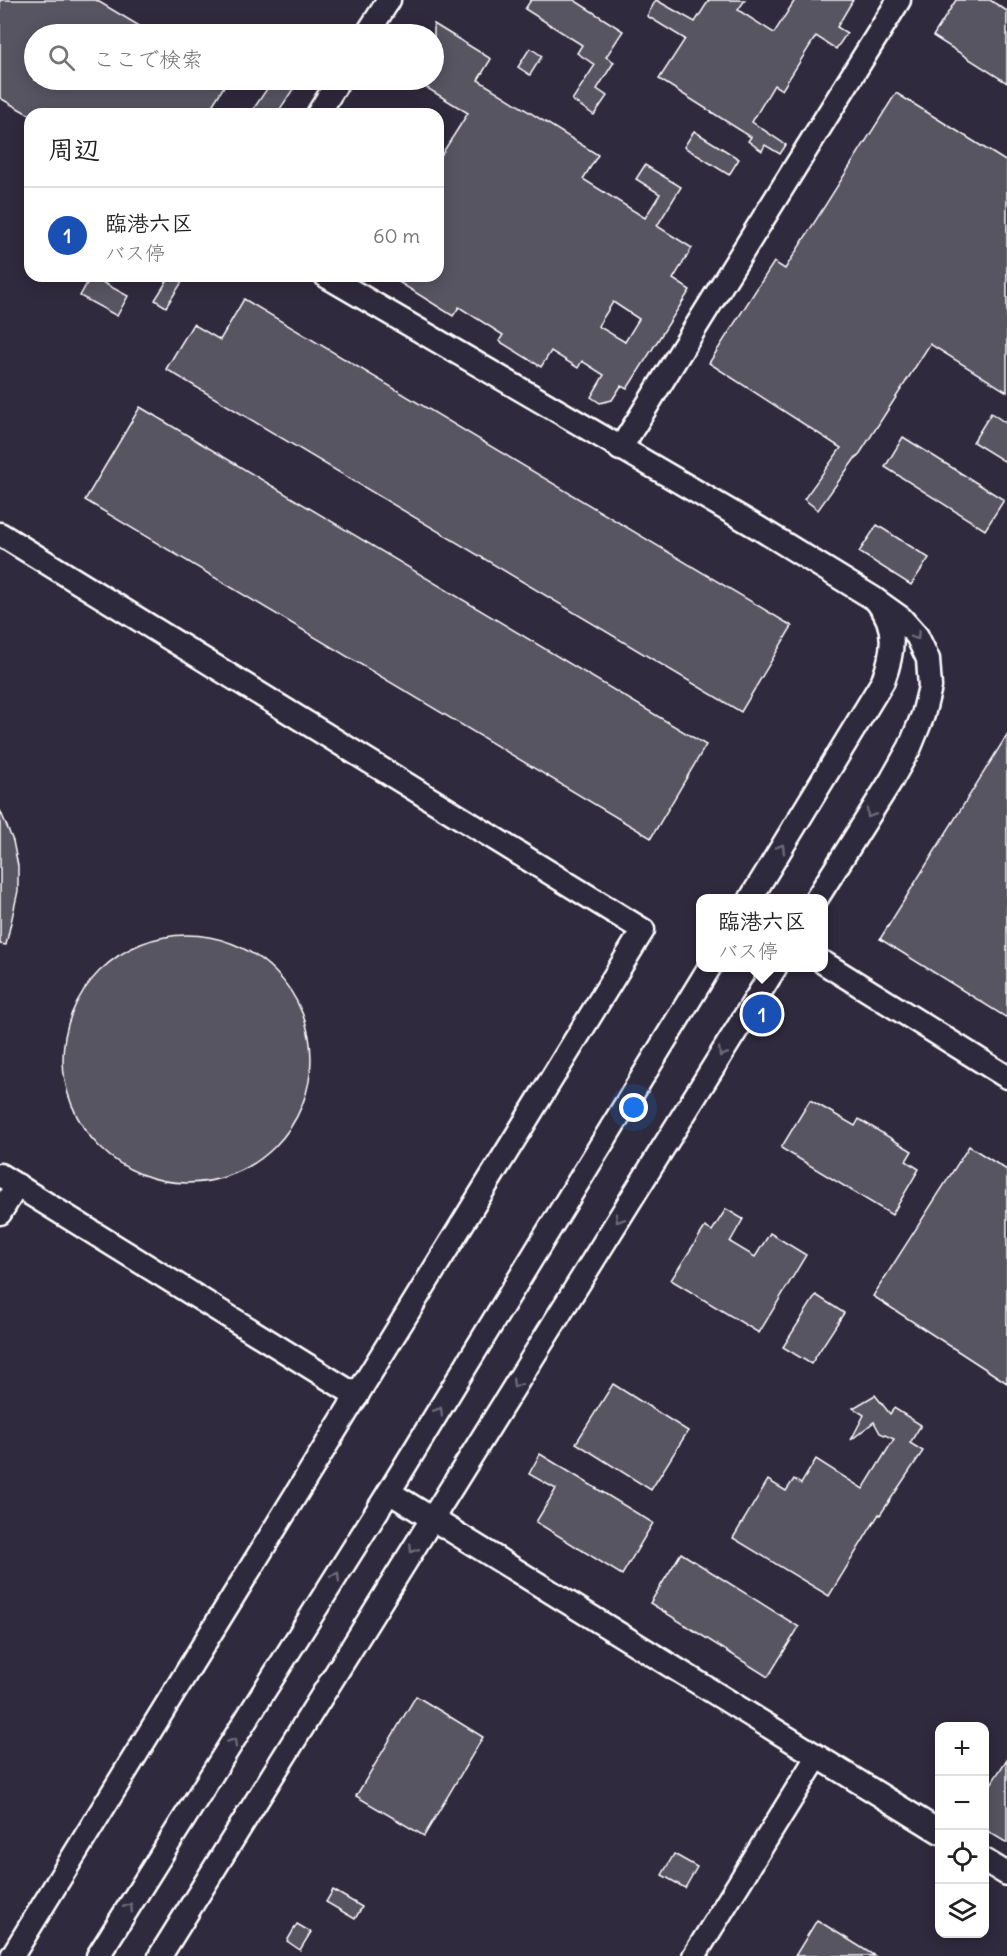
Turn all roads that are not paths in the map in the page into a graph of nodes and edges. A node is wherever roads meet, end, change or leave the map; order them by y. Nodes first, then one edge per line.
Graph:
1 (389, 0) edge
2 (899, 0) edge
3 (373, 24) edge
4 (333, 90) edge
5 (322, 108) edge
6 (336, 282) edge
7 (620, 449) junction
8 (0, 534) edge
9 (873, 598) junction
10 (753, 894) edge
11 (819, 894) edge
12 (828, 965) edge
13 (707, 972) edge
14 (773, 972) edge
15 (1007, 1077) edge
16 (9, 1180) edge
17 (0, 1213) edge
18 (357, 1396) junction
19 (389, 1492) junction
20 (432, 1519) junction
21 (817, 1756) junction
22 (936, 1830) edge
23 (989, 1863) edge
24 (1007, 1874) edge
25 (12, 1956) edge
26 (98, 1956) edge
27 (160, 1956) edge
28 (694, 1956) edge

1 - 3 street
2 - 7 street
4 - 5 street
6 - 7 street
7 - 9 street
8 - 18 street
10 -> 9 street
9 -> 11 street
12 - 15 street
19 -> 13 street
14 -> 20 street
16 - 17 street
16 - 18 street
18 - 25 street
19 - 20 street
26 -> 19 street
20 - 21 street
20 -> 27 street
21 - 22 street
21 - 28 street
23 - 24 street

